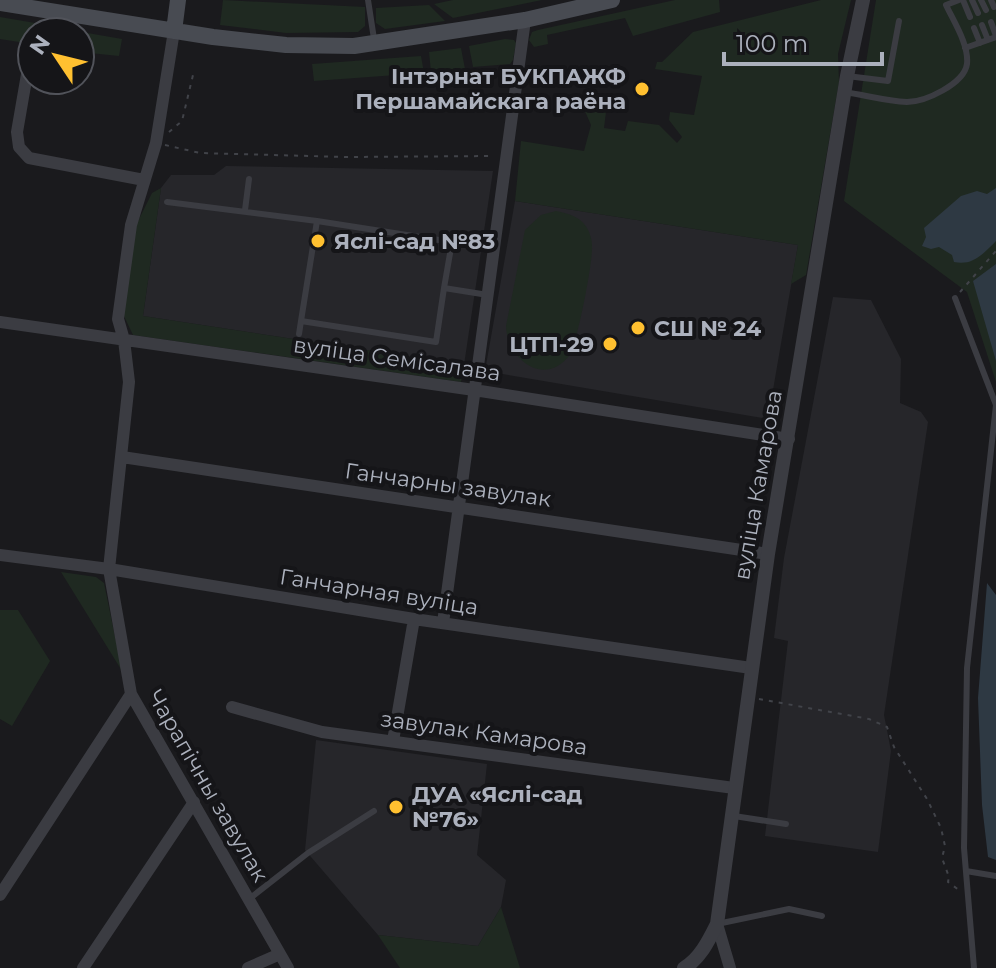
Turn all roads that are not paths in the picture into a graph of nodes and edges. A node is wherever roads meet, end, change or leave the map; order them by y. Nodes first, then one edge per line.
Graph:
1 (178, 0) edge
2 (368, 0) edge
3 (612, 0) edge
4 (863, 0) edge
5 (961, 0) edge
6 (972, 0) edge
7 (981, 0) edge
8 (0, 3) edge
9 (986, 10) dead end
10 (978, 13) dead end
11 (970, 17) dead end
12 (525, 20) junction
13 (899, 21) dead end
14 (991, 22) dead end
15 (982, 25) dead end
16 (974, 28) dead end
17 (174, 31) junction
18 (996, 36) edge
19 (988, 40) junction
20 (375, 43) junction
21 (980, 43) junction
22 (965, 48) junction
23 (847, 76) junction
24 (844, 92) junction
25 (23, 96) edge
26 (249, 179) dead end
27 (144, 180) junction
28 (167, 202) dead end
29 (245, 210) junction
30 (317, 221) junction
31 (444, 288) junction
32 (488, 295) junction
33 (955, 298) road end
34 (301, 321) junction
35 (0, 322) edge
36 (299, 334) dead end
37 (124, 340) junction
38 (474, 390) junction
39 (789, 439) junction
40 (122, 457) junction
41 (459, 506) junction
42 (768, 554) junction
43 (0, 555) edge
44 (109, 569) junction
45 (414, 619) junction
46 (443, 623) junction
47 (751, 668) junction
48 (131, 694) junction
49 (232, 707) dead end
50 (393, 741) junction
51 (734, 788) junction
52 (194, 802) junction
53 (374, 811) dead end
54 (730, 816) junction
55 (786, 824) dead end
56 (966, 871) junction
57 (996, 876) edge
58 (0, 895) edge
59 (249, 899) junction
60 (822, 916) dead end
61 (717, 924) junction
62 (280, 954) junction
63 (83, 968) edge
64 (248, 968) edge
65 (288, 968) edge
66 (684, 968) edge
67 (730, 968) edge
68 (974, 968) edge

1 - 17 main road
2 - 20 lane
3 - 12 main road
4 - 23 street, вуліца Камарова
5 - 11 lane
5 - 22 lane
6 - 10 lane
7 - 9 lane
8 - 17 main road
12 - 20 main road
12 - 32 street
13 - 23 lane
14 - 18 lane
15 - 19 lane
16 - 21 lane
17 - 20 main road
17 - 27 street
18 - 19 lane
19 - 21 lane
21 - 22 lane
22 - 24 lane
23 - 24 street, вуліца Камарова
24 - 39 street, вуліца Камарова
25 - 27 street
26 - 29 lane
27 - 37 street
28 - 29 lane
29 - 30 lane
30 - 31 lane
30 - 34 lane
31 - 32 lane
31 - 34 lane
32 - 38 street
33 - 56 lane
34 - 36 lane
35 - 37 street, вуліца Семісалава
37 - 38 street, вуліца Семісалава
37 - 40 street
38 - 39 street, вуліца Семісалава
38 - 41 street
39 - 42 street, вуліца Камарова
40 - 41 street, Ганчарны завулак
40 - 44 street
41 - 42 street, Ганчарны завулак
41 - 46 street
42 - 47 street, вуліца Камарова
43 - 44 street, Ганчарная вуліца
44 - 45 street, Ганчарная вуліца
44 - 48 street, Чарапічны завулак
45 - 46 street, Ганчарная вуліца
45 - 50 street
46 - 47 street, Ганчарная вуліца
47 - 51 street, вуліца Камарова
48 - 52 street, Чарапічны завулак
48 - 58 street
49 - 50 street, завулак Камарова
50 - 51 street, завулак Камарова
51 - 54 street, вуліца Камарова
52 - 59 street, Чарапічны завулак
52 - 63 street
53 - 59 lane
54 - 55 lane
54 - 61 street, вуліца Камарова
56 - 57 lane
56 - 68 lane
59 - 62 street, Чарапічны завулак
60 - 61 lane
61 - 66 street, вуліца Камарова
61 - 67 street
62 - 64 street
62 - 65 street, Чарапічны завулак

